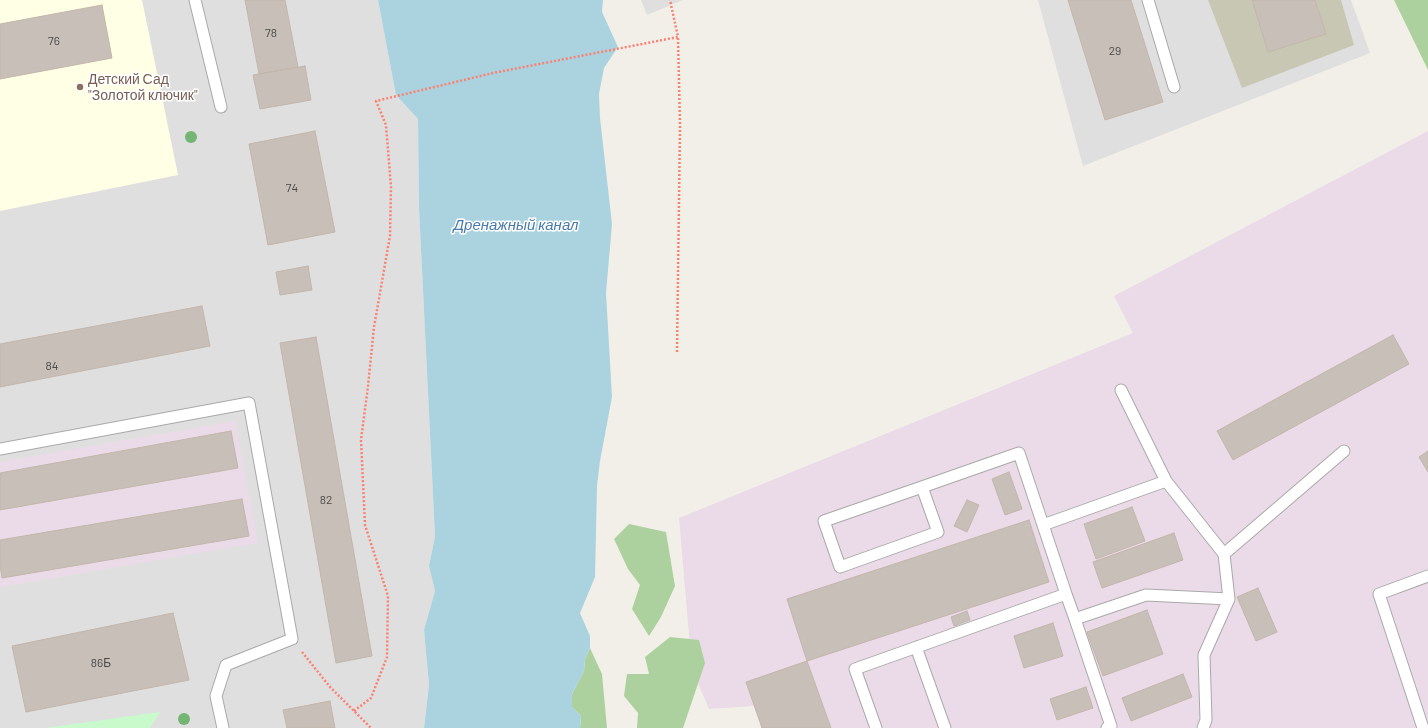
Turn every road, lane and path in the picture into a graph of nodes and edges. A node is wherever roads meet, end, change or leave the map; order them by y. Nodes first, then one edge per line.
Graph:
1 (195, 0) edge
2 (670, 0) edge
3 (1148, 0) edge
4 (678, 37) junction
5 (1174, 87) dead end
6 (221, 106) dead end
7 (677, 352) dead end
8 (1121, 390) dead end
9 (0, 448) edge
10 (1344, 451) dead end
11 (1166, 481) junction
12 (922, 487) junction
13 (1043, 525) junction
14 (1224, 554) junction
15 (1428, 576) edge
16 (1066, 594) junction
17 (1229, 599) junction
18 (1075, 619) junction
19 (292, 638) junction
20 (916, 647) junction
21 (354, 711) junction
22 (223, 728) edge
23 (371, 728) edge
24 (876, 728) edge
25 (945, 728) edge
26 (1106, 728) edge
27 (1204, 728) edge
28 (1423, 728) edge

1 - 6 lane
2 - 4 path
3 - 5 lane
4 - 7 path
4 - 21 path
8 - 11 lane
9 - 19 lane
10 - 14 lane
11 - 13 lane
11 - 14 lane
12 - 12 lane
12 - 13 lane
13 - 16 lane
14 - 17 lane
15 - 28 lane
16 - 18 lane
16 - 20 lane
17 - 18 lane
17 - 27 lane
18 - 26 lane
19 - 21 path
19 - 22 lane
20 - 24 lane
20 - 25 lane
21 - 23 path

